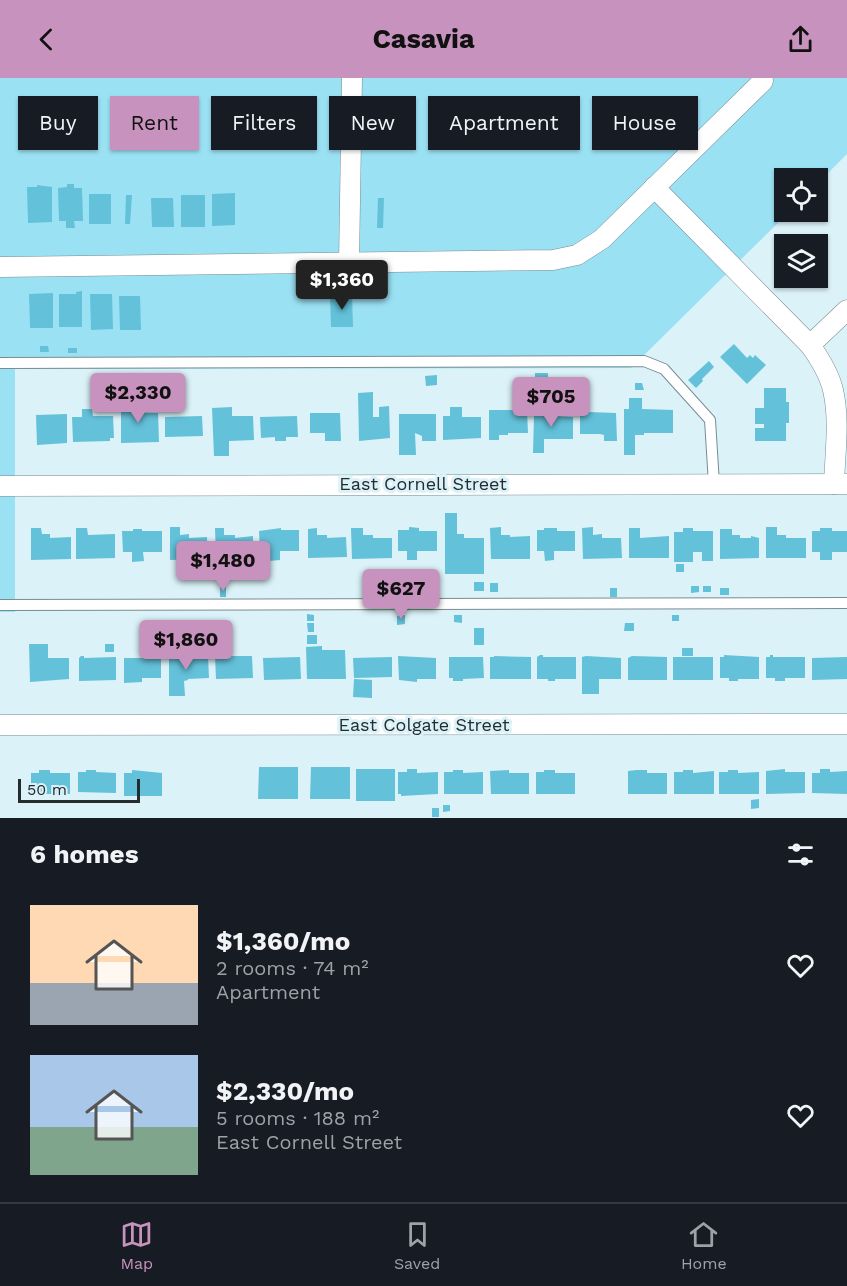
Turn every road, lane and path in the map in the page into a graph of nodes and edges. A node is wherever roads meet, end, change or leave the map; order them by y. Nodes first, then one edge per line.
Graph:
1 (352, 78) edge
2 (763, 81) dead end
3 (654, 187) junction
4 (349, 263) junction
5 (0, 267) edge
6 (847, 310) edge
7 (810, 345) junction
8 (0, 363) edge
9 (714, 484) junction
10 (841, 484) edge
11 (0, 486) edge
12 (847, 603) edge
13 (0, 605) edge
14 (847, 724) edge
15 (0, 725) edge

1 - 4 street
2 - 3 street
3 - 4 street
3 - 7 street
4 - 5 street
6 - 7 street
7 - 10 street
8 - 9 lane
9 - 10 street, East Cornell Street
9 - 11 street, East Cornell Street
12 - 13 lane
14 - 15 street, East Colgate Street

